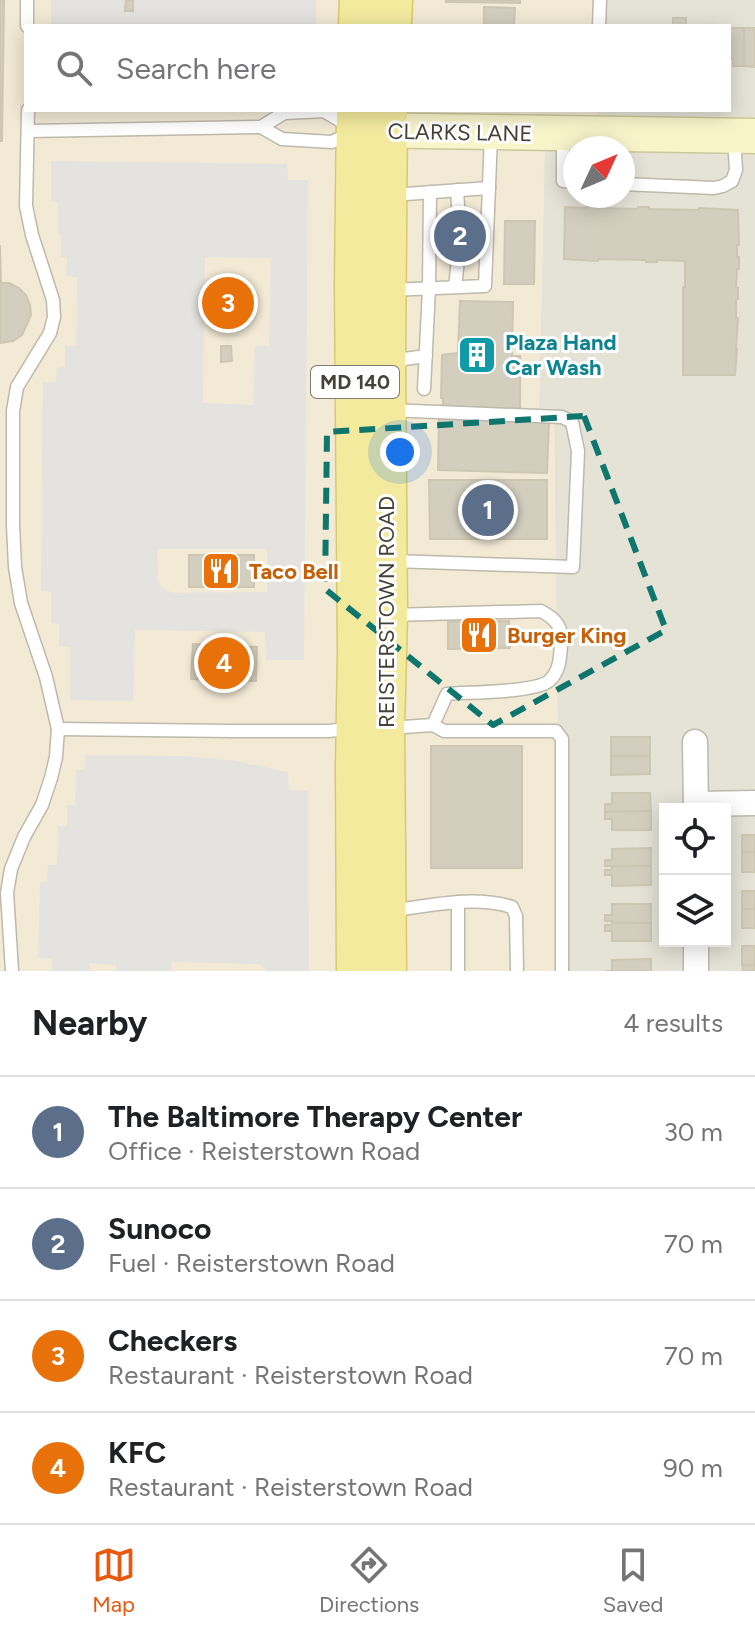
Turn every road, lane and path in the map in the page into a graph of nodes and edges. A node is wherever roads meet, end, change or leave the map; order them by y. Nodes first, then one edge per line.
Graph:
1 (27, 0) edge
2 (359, 0) edge
3 (393, 0) edge
4 (600, 0) edge
5 (27, 24) edge
6 (358, 24) edge
7 (392, 24) edge
8 (599, 24) edge
9 (28, 112) edge
10 (304, 112) edge
11 (329, 112) edge
12 (372, 120) edge
13 (261, 127) junction
14 (28, 131) junction
15 (491, 133) junction
16 (563, 134) joint
17 (745, 136) edge
18 (635, 185) edge
19 (489, 188) junction
20 (457, 190) junction
21 (430, 192) junction
22 (386, 195) junction
23 (459, 221) dead end
24 (459, 251) dead end
25 (455, 287) junction
26 (429, 288) junction
27 (386, 290) junction
28 (426, 356) junction
29 (386, 361) junction
30 (424, 389) dead end
31 (387, 410) junction
32 (355, 448) junction
33 (386, 561) junction
34 (388, 615) junction
35 (433, 725) junction
36 (371, 728) junction
37 (58, 729) junction
38 (695, 742) dead end
39 (696, 803) edge
40 (755, 803) edge
41 (731, 805) edge
42 (356, 840) junction
43 (458, 902) junction
44 (387, 912) junction
45 (696, 947) edge
46 (12, 971) edge
47 (343, 971) edge
48 (356, 971) edge
49 (387, 971) edge
50 (458, 971) edge
51 (517, 971) edge
52 (562, 971) edge
53 (696, 971) edge

1 - 5 lane
2 - 6 main road
3 - 7 main road
4 - 8 lane
9 - 14 lane
10 - 13 lane
11 - 12 lane
12 - 13 lane
12 - 15 street, CLARKS LANE
12 - 22 main road, REISTERSTOWN ROAD / MD 140
12 - 32 main road, REISTERSTOWN ROAD / MD 140
13 - 14 lane
14 - 37 lane
15 - 16 street, CLARKS LANE
15 - 19 lane
16 - 17 street, CLARKS LANE
17 - 18 lane
19 - 20 lane
19 - 25 lane
20 - 21 lane
20 - 23 lane
21 - 22 lane
21 - 26 lane
22 - 27 main road, REISTERSTOWN ROAD / MD 140
24 - 25 lane
25 - 26 lane
26 - 27 lane
26 - 28 lane
27 - 29 main road, REISTERSTOWN ROAD / MD 140
28 - 29 lane
28 - 30 lane
29 - 31 main road, REISTERSTOWN ROAD / MD 140
31 - 33 main road, REISTERSTOWN ROAD / MD 140
31 - 33 lane
32 - 33 main road
32 - 36 main road, REISTERSTOWN ROAD / MD 140
33 - 34 main road, REISTERSTOWN ROAD / MD 140
34 - 35 lane
34 - 36 main road, REISTERSTOWN ROAD / MD 140
35 - 36 lane
35 - 52 lane
36 - 37 lane
36 - 42 main road, REISTERSTOWN ROAD / MD 140
36 - 44 main road, REISTERSTOWN ROAD / MD 140
37 - 46 lane
38 - 39 street
40 - 41 street
42 - 47 main road
42 - 48 main road, REISTERSTOWN ROAD / MD 140
43 - 44 lane
43 - 50 lane
43 - 51 lane
44 - 49 main road, REISTERSTOWN ROAD / MD 140
45 - 53 street

